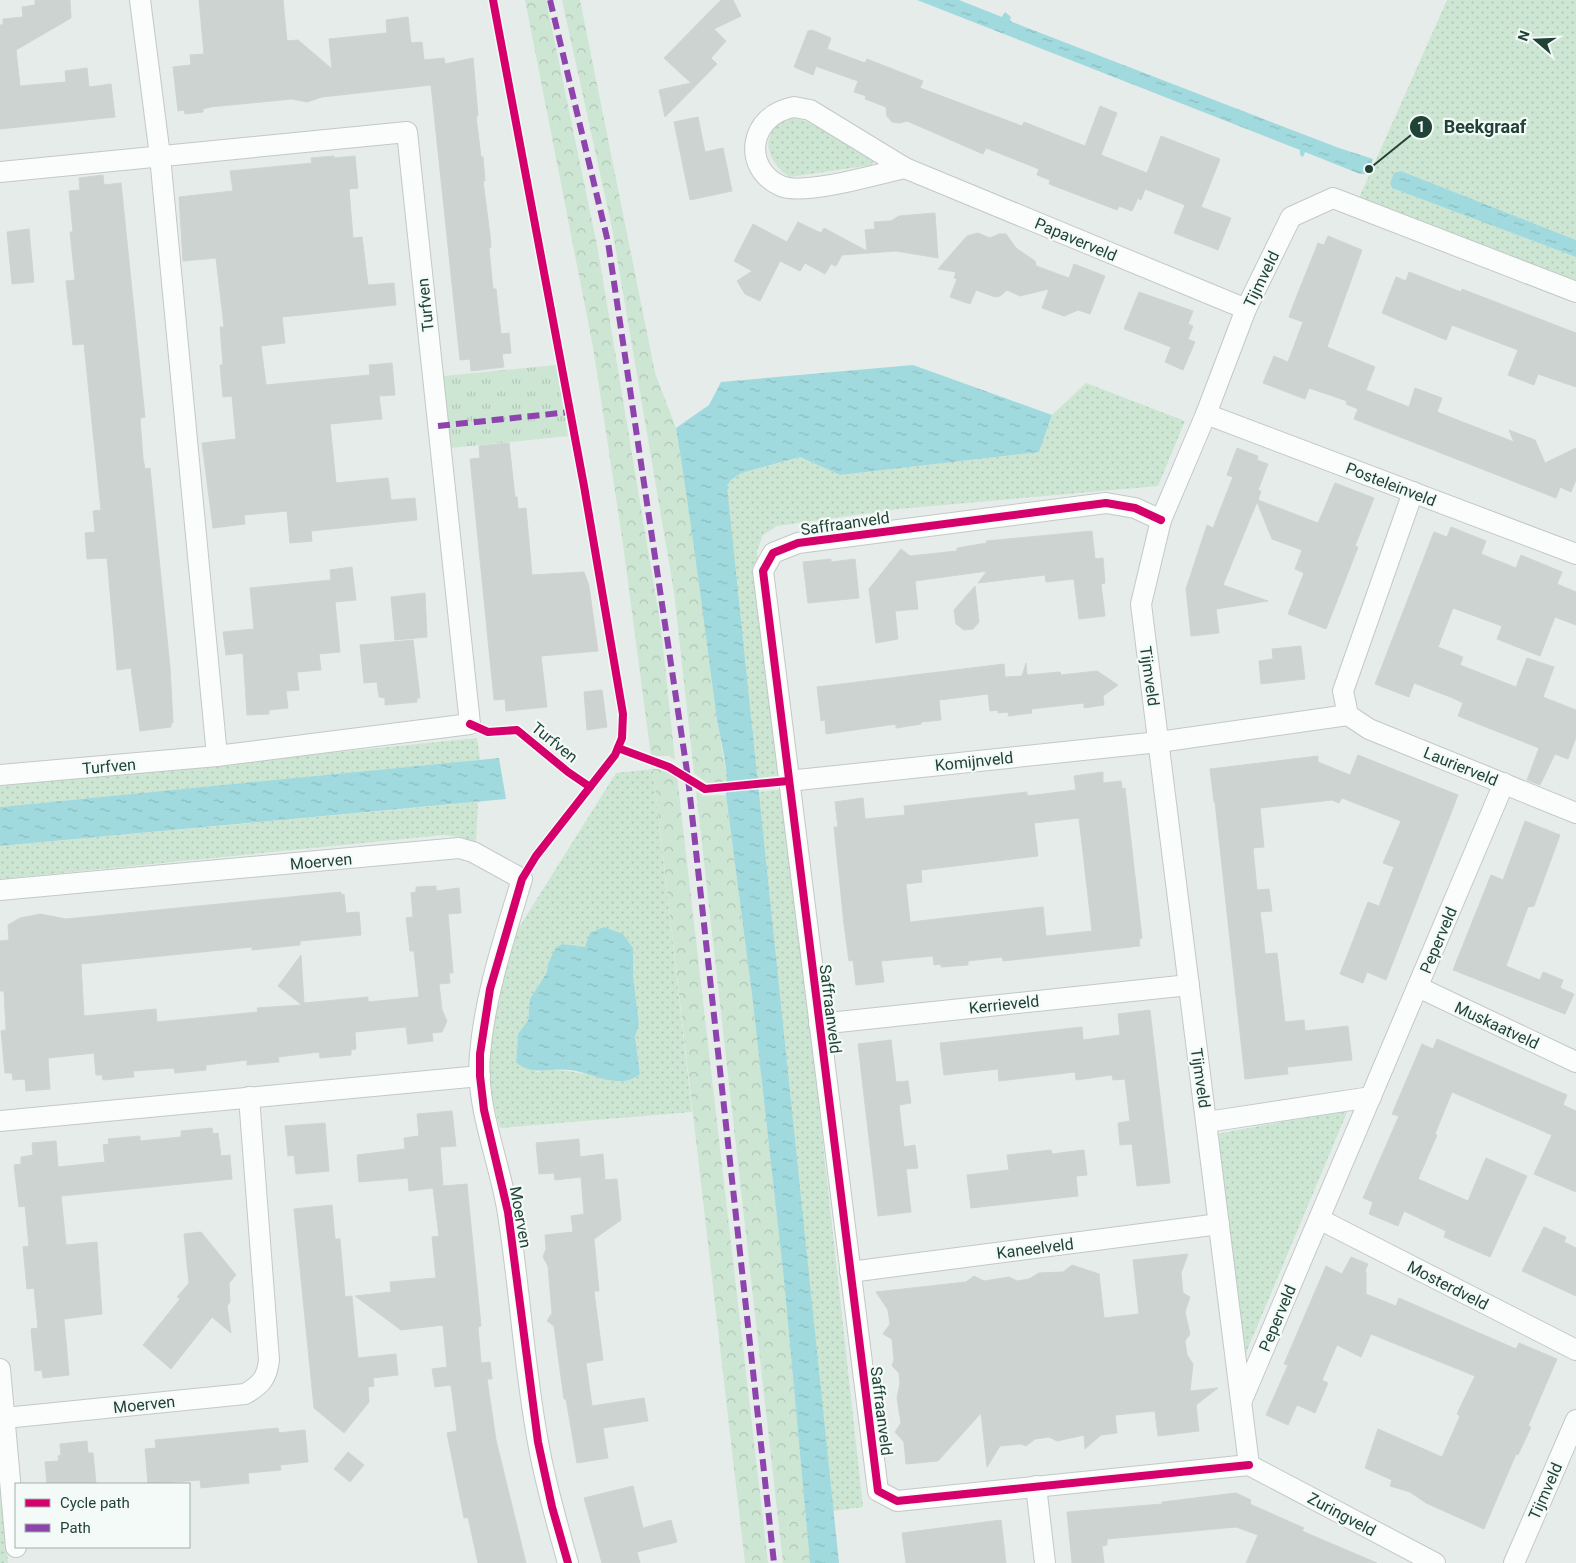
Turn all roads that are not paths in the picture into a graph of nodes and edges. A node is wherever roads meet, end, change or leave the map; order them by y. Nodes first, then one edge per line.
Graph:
1 (140, 0) edge
2 (160, 156) junction
3 (905, 168) junction
4 (0, 172) edge
5 (1576, 292) edge
6 (1246, 309) junction
7 (1206, 414) junction
8 (1413, 492) junction
9 (1161, 520) junction
10 (1576, 554) edge
11 (1348, 715) junction
12 (1159, 742) junction
13 (217, 756) junction
14 (0, 775) edge
15 (788, 781) junction
16 (1504, 783) junction
17 (1576, 813) edge
18 (0, 890) edge
19 (1189, 985) junction
20 (1418, 987) junction
21 (819, 1024) junction
22 (1576, 1062) edge
23 (480, 1076) junction
24 (249, 1097) junction
25 (1371, 1097) junction
26 (0, 1122) edge
27 (1207, 1122) junction
28 (1319, 1219) junction
29 (1219, 1224) junction
30 (850, 1272) junction
31 (1576, 1350) edge
32 (0, 1369) edge
33 (1242, 1400) junction
34 (5, 1418) junction
35 (1576, 1420) edge
36 (1249, 1465) junction
37 (1036, 1486) junction
38 (15, 1535) edge
39 (16, 1548) edge
40 (18, 1563) edge
41 (568, 1563) edge
42 (1045, 1563) edge
43 (1435, 1563) edge
44 (1514, 1563) edge

1 - 2 street
2 - 4 street, Turfven
2 - 13 street
2 - 13 street, Turfven
3 - 3 street, Papaverveld
3 - 6 street, Papaverveld
5 - 6 street, Tijmveld
6 - 7 street, Tijmveld
7 - 8 street, Posteleinveld
7 - 9 street, Tijmveld
8 - 10 street, Posteleinveld
8 - 11 street
9 - 12 street, Tijmveld
9 - 15 street, Saffraanveld
11 - 12 street
11 - 16 street, Laurierveld
12 - 15 street, Komijnveld
12 - 19 street, Tijmveld
13 - 14 street, Turfven
15 - 21 street, Saffraanveld
16 - 17 street, Laurierveld
16 - 20 street, Peperveld
18 - 23 street, Moerven
19 - 21 street, Kerrieveld
19 - 27 street, Tijmveld
20 - 22 street, Muskaatveld
20 - 25 street, Peperveld
21 - 30 street, Saffraanveld
23 - 24 street
23 - 41 street, Moerven
24 - 26 street
24 - 34 street, Moerven
25 - 27 street
25 - 28 street, Peperveld
27 - 29 street, Tijmveld
28 - 31 street, Mosterdveld
28 - 33 street, Peperveld
29 - 30 street, Kaneelveld
29 - 33 street, Tijmveld
30 - 37 street, Saffraanveld
32 - 34 street
33 - 36 street, Tijmveld
34 - 38 street
35 - 44 street, Tijmveld
36 - 37 street, Saffraanveld
36 - 43 street, Zuringveld
37 - 42 street
39 - 40 street

